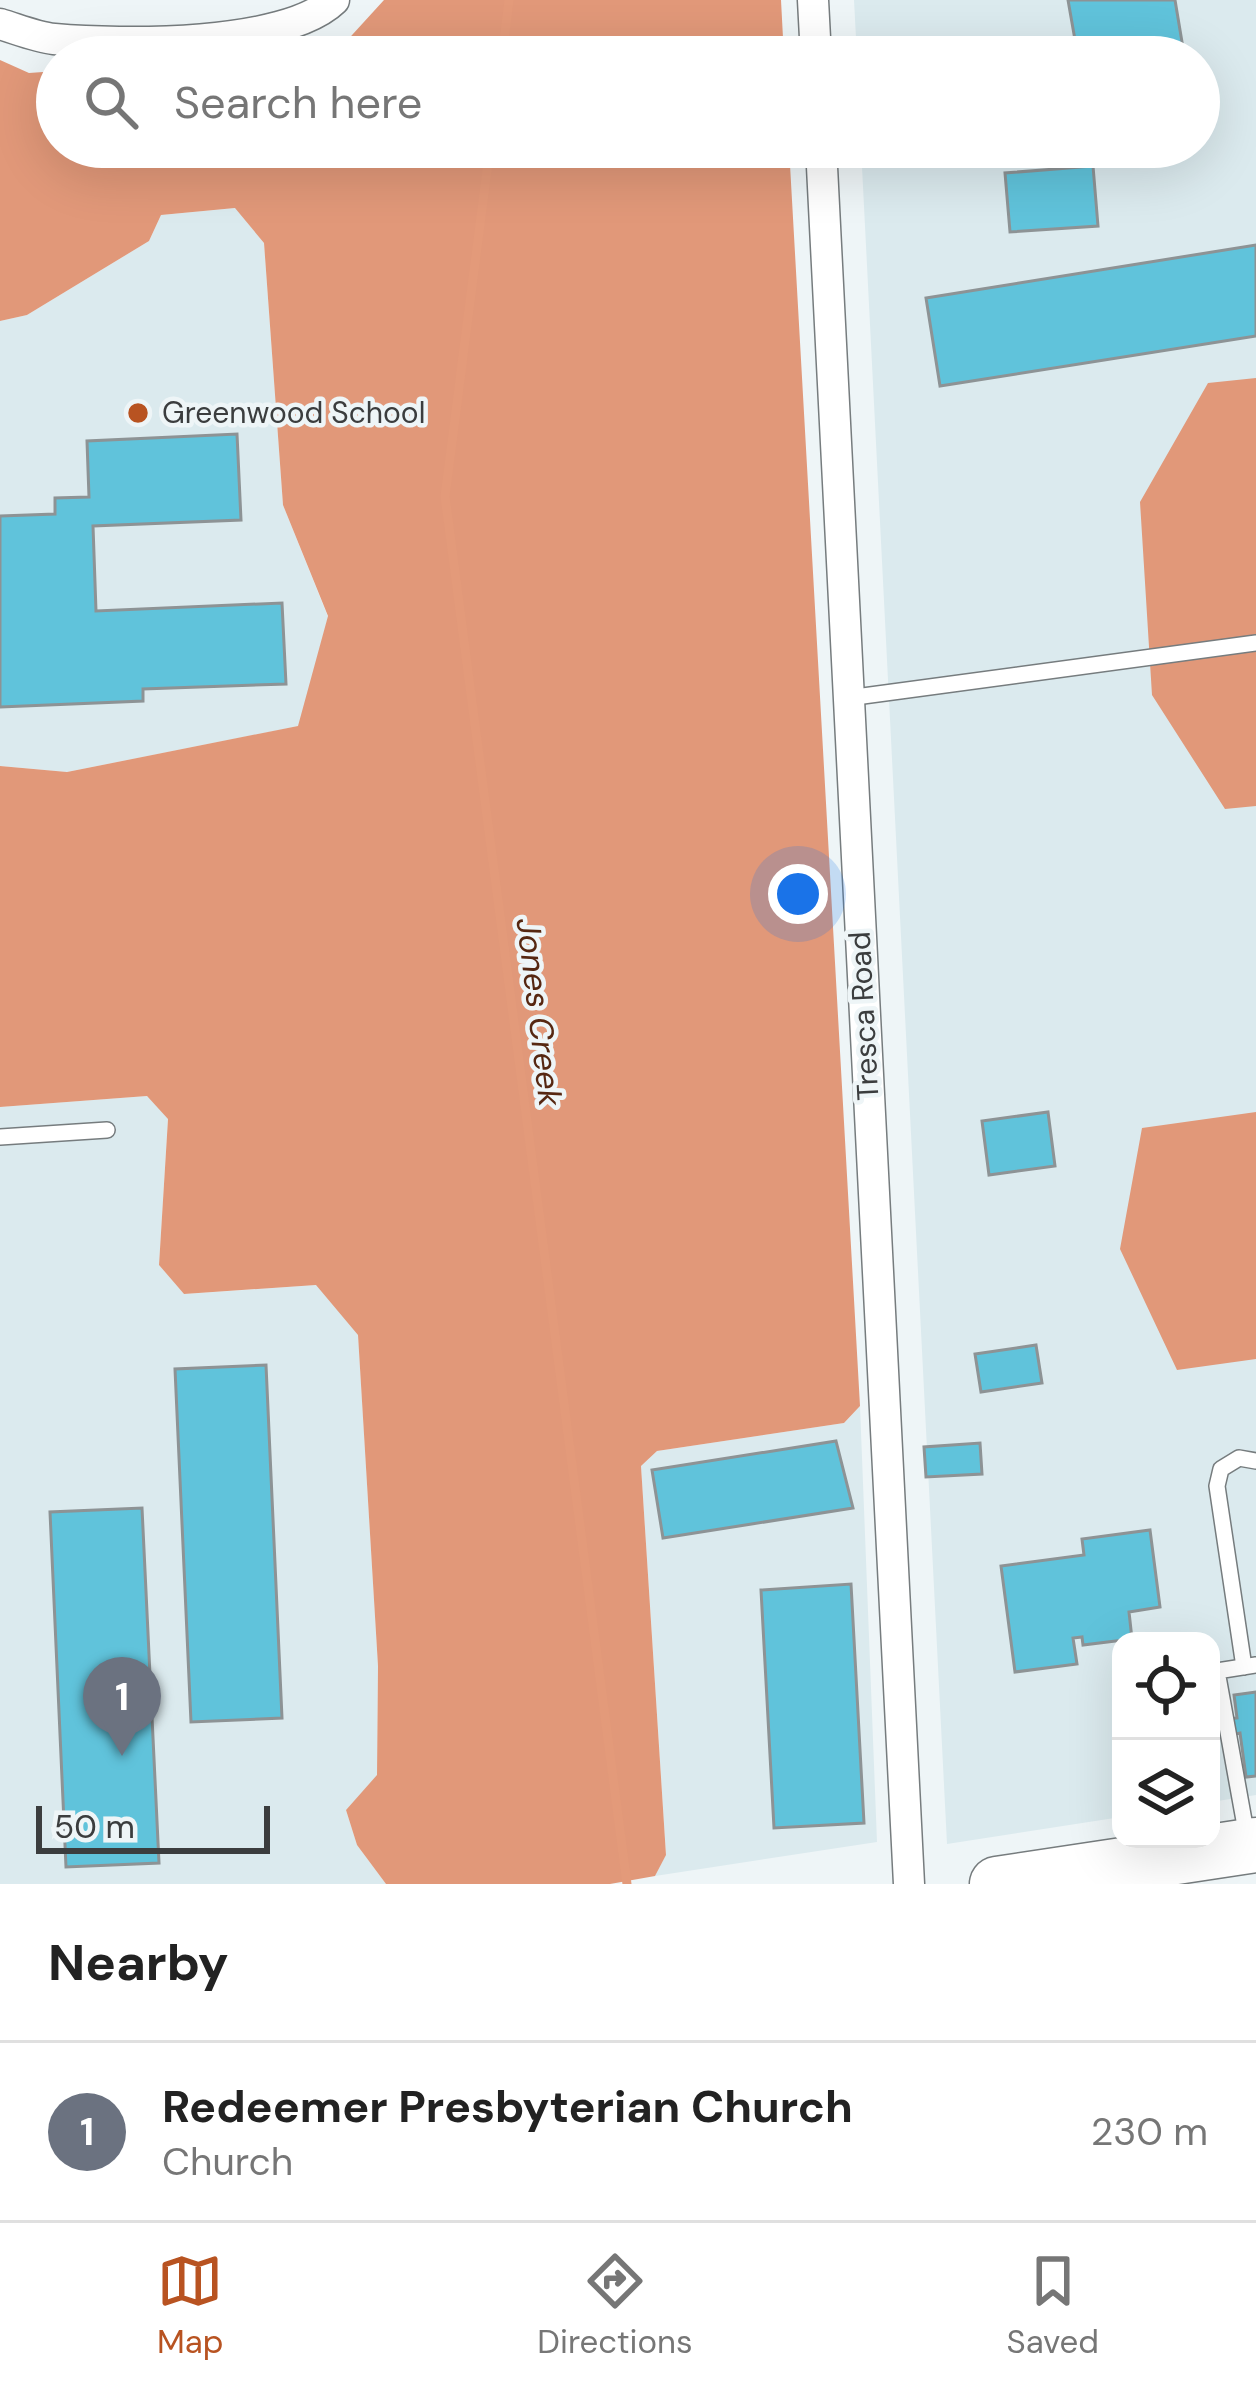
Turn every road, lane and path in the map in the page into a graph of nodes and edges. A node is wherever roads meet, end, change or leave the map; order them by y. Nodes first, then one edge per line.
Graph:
1 (334, 0) edge
2 (813, 0) edge
3 (0, 24) edge
4 (39, 36) edge
5 (146, 36) edge
6 (815, 36) edge
7 (821, 168) edge
8 (1256, 643) edge
9 (848, 698) junction
10 (106, 1130) dead end
11 (0, 1137) edge
12 (1256, 1461) edge
13 (1250, 1666) edge
14 (1252, 1845) edge
15 (909, 1884) edge
16 (997, 1884) edge

1 - 5 street
2 - 6 street
3 - 4 street
7 - 9 street, Tresca Road
8 - 9 lane
9 - 15 street, Tresca Road
10 - 11 lane
12 - 13 lane
13 - 14 lane
14 - 16 highway

